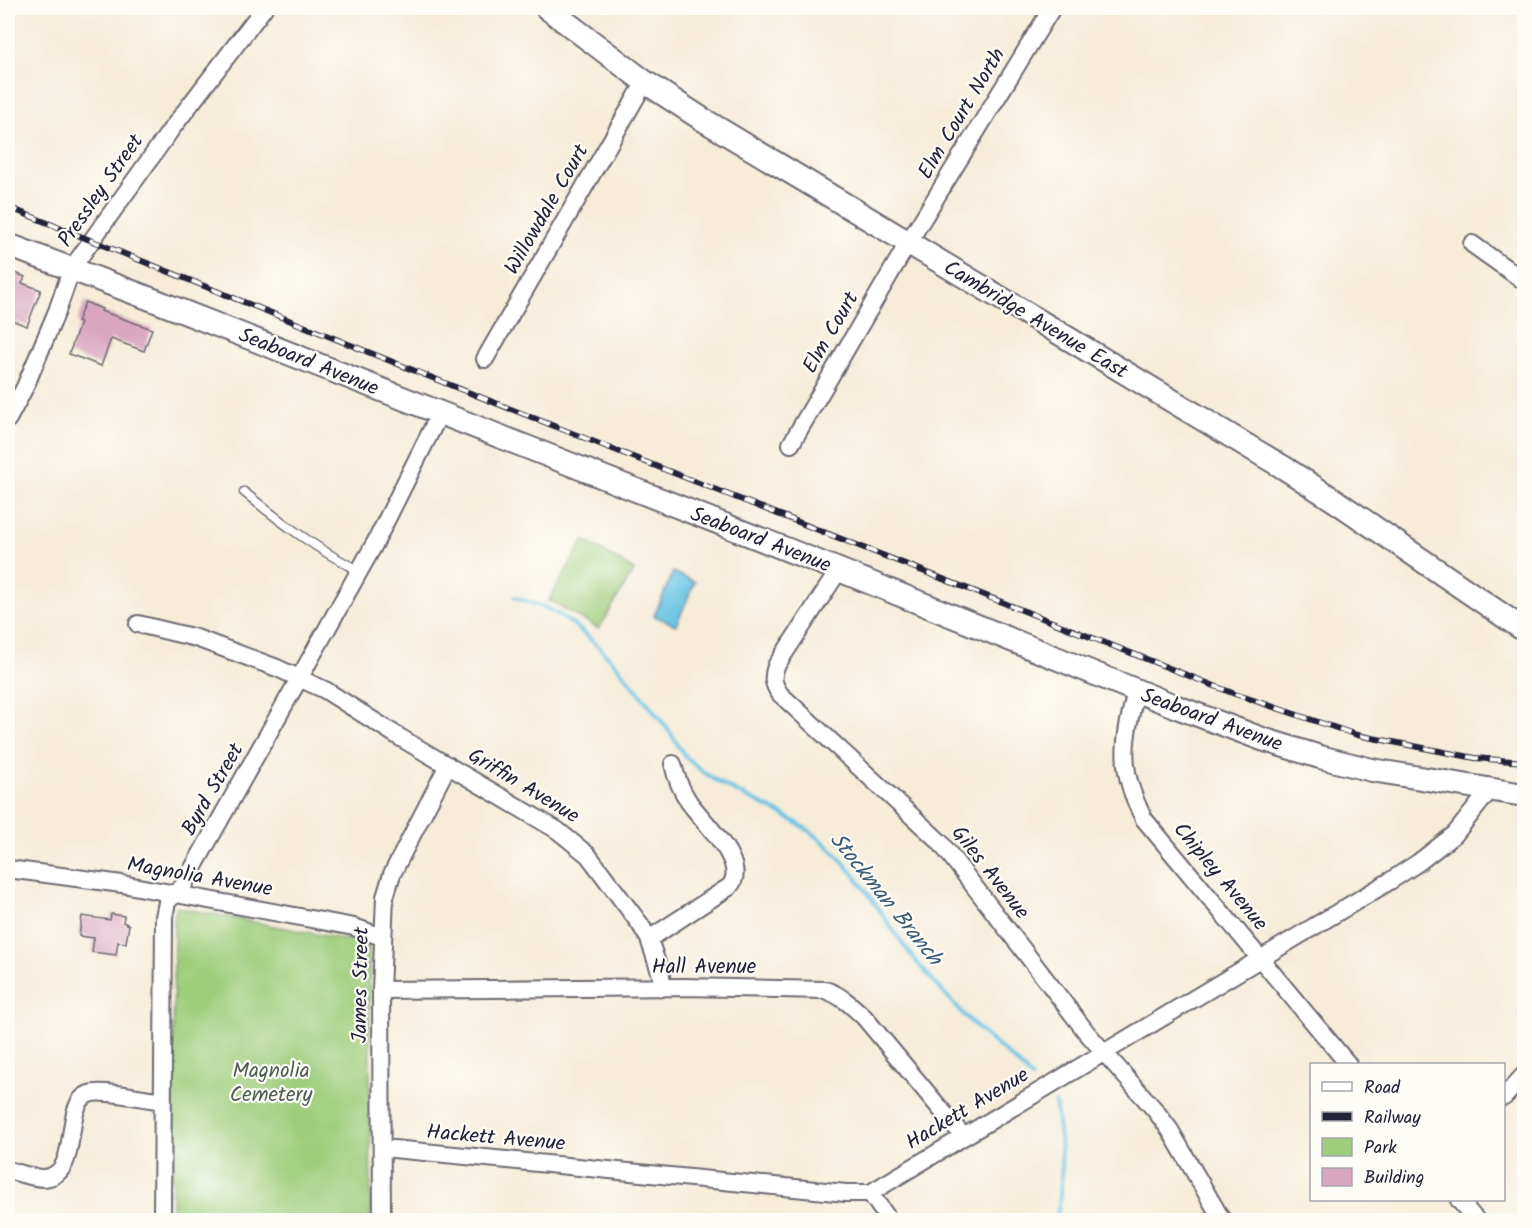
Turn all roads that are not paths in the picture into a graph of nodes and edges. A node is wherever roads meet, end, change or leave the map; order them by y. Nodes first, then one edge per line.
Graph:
1 (264, 8) edge
2 (547, 8) edge
3 (1052, 8) edge
4 (645, 82) junction
5 (909, 243) junction
6 (1472, 244) dead end
7 (8, 245) edge
8 (72, 268) junction
9 (1524, 281) edge
10 (485, 359) dead end
11 (440, 413) junction
12 (8, 419) edge
13 (791, 444) dead end
14 (244, 492) dead end
15 (839, 570) junction
16 (360, 571) junction
17 (138, 624) dead end
18 (1524, 630) edge
19 (300, 679) junction
20 (1137, 691) junction
21 (673, 764) dead end
22 (448, 765) junction
23 (1490, 790) junction
24 (1524, 795) edge
25 (8, 869) edge
26 (174, 894) junction
27 (382, 937) junction
28 (649, 939) junction
29 (1262, 958) junction
30 (662, 988) junction
31 (381, 990) junction
32 (1104, 1053) junction
33 (1346, 1063) edge
34 (1524, 1075) edge
35 (1505, 1095) edge
36 (163, 1101) junction
37 (963, 1136) junction
38 (383, 1148) junction
39 (8, 1170) edge
40 (870, 1193) junction
41 (1460, 1201) edge
42 (162, 1221) edge
43 (382, 1221) edge
44 (889, 1221) edge
45 (1222, 1221) edge
46 (1476, 1221) edge

1 - 8 street, Pressley Street
2 - 4 main road, Cambridge Avenue East
3 - 5 street, Elm Court North
4 - 5 main road, Cambridge Avenue East
4 - 10 street, Willowdale Court
5 - 13 street, Elm Court
5 - 18 main road, Cambridge Avenue East
6 - 9 street
7 - 8 main road, Seaboard Avenue
8 - 11 main road, Seaboard Avenue
8 - 12 street, Pressley Street
11 - 15 main road, Seaboard Avenue
11 - 16 street, Byrd Street
14 - 16 lane
15 - 20 main road, Seaboard Avenue
15 - 32 street, Giles Avenue
16 - 19 street, Byrd Street
17 - 19 street, Griffin Avenue
19 - 22 street, Griffin Avenue
19 - 26 street, Byrd Street
20 - 23 main road, Seaboard Avenue
20 - 29 street, Chipley Avenue
21 - 28 street
22 - 27 street, James Street
22 - 28 street, Griffin Avenue
23 - 24 main road, Seaboard Avenue
23 - 29 street, Hackett Avenue
25 - 26 street, Magnolia Avenue
26 - 27 street, Magnolia Avenue
26 - 36 street, Byrd Street
27 - 31 street, James Street
28 - 30 street, Griffin Avenue
29 - 32 street, Hackett Avenue
29 - 33 street, Chipley Avenue
30 - 31 street, Hall Avenue
30 - 37 street, Hall Avenue
31 - 38 street, James Street
32 - 37 street, Hackett Avenue
32 - 45 street, Giles Avenue
34 - 35 street
36 - 39 street
36 - 42 street, Byrd Street
37 - 40 street, Hackett Avenue
38 - 40 street, Hackett Avenue
38 - 43 street, James Street
40 - 44 street
41 - 46 street

